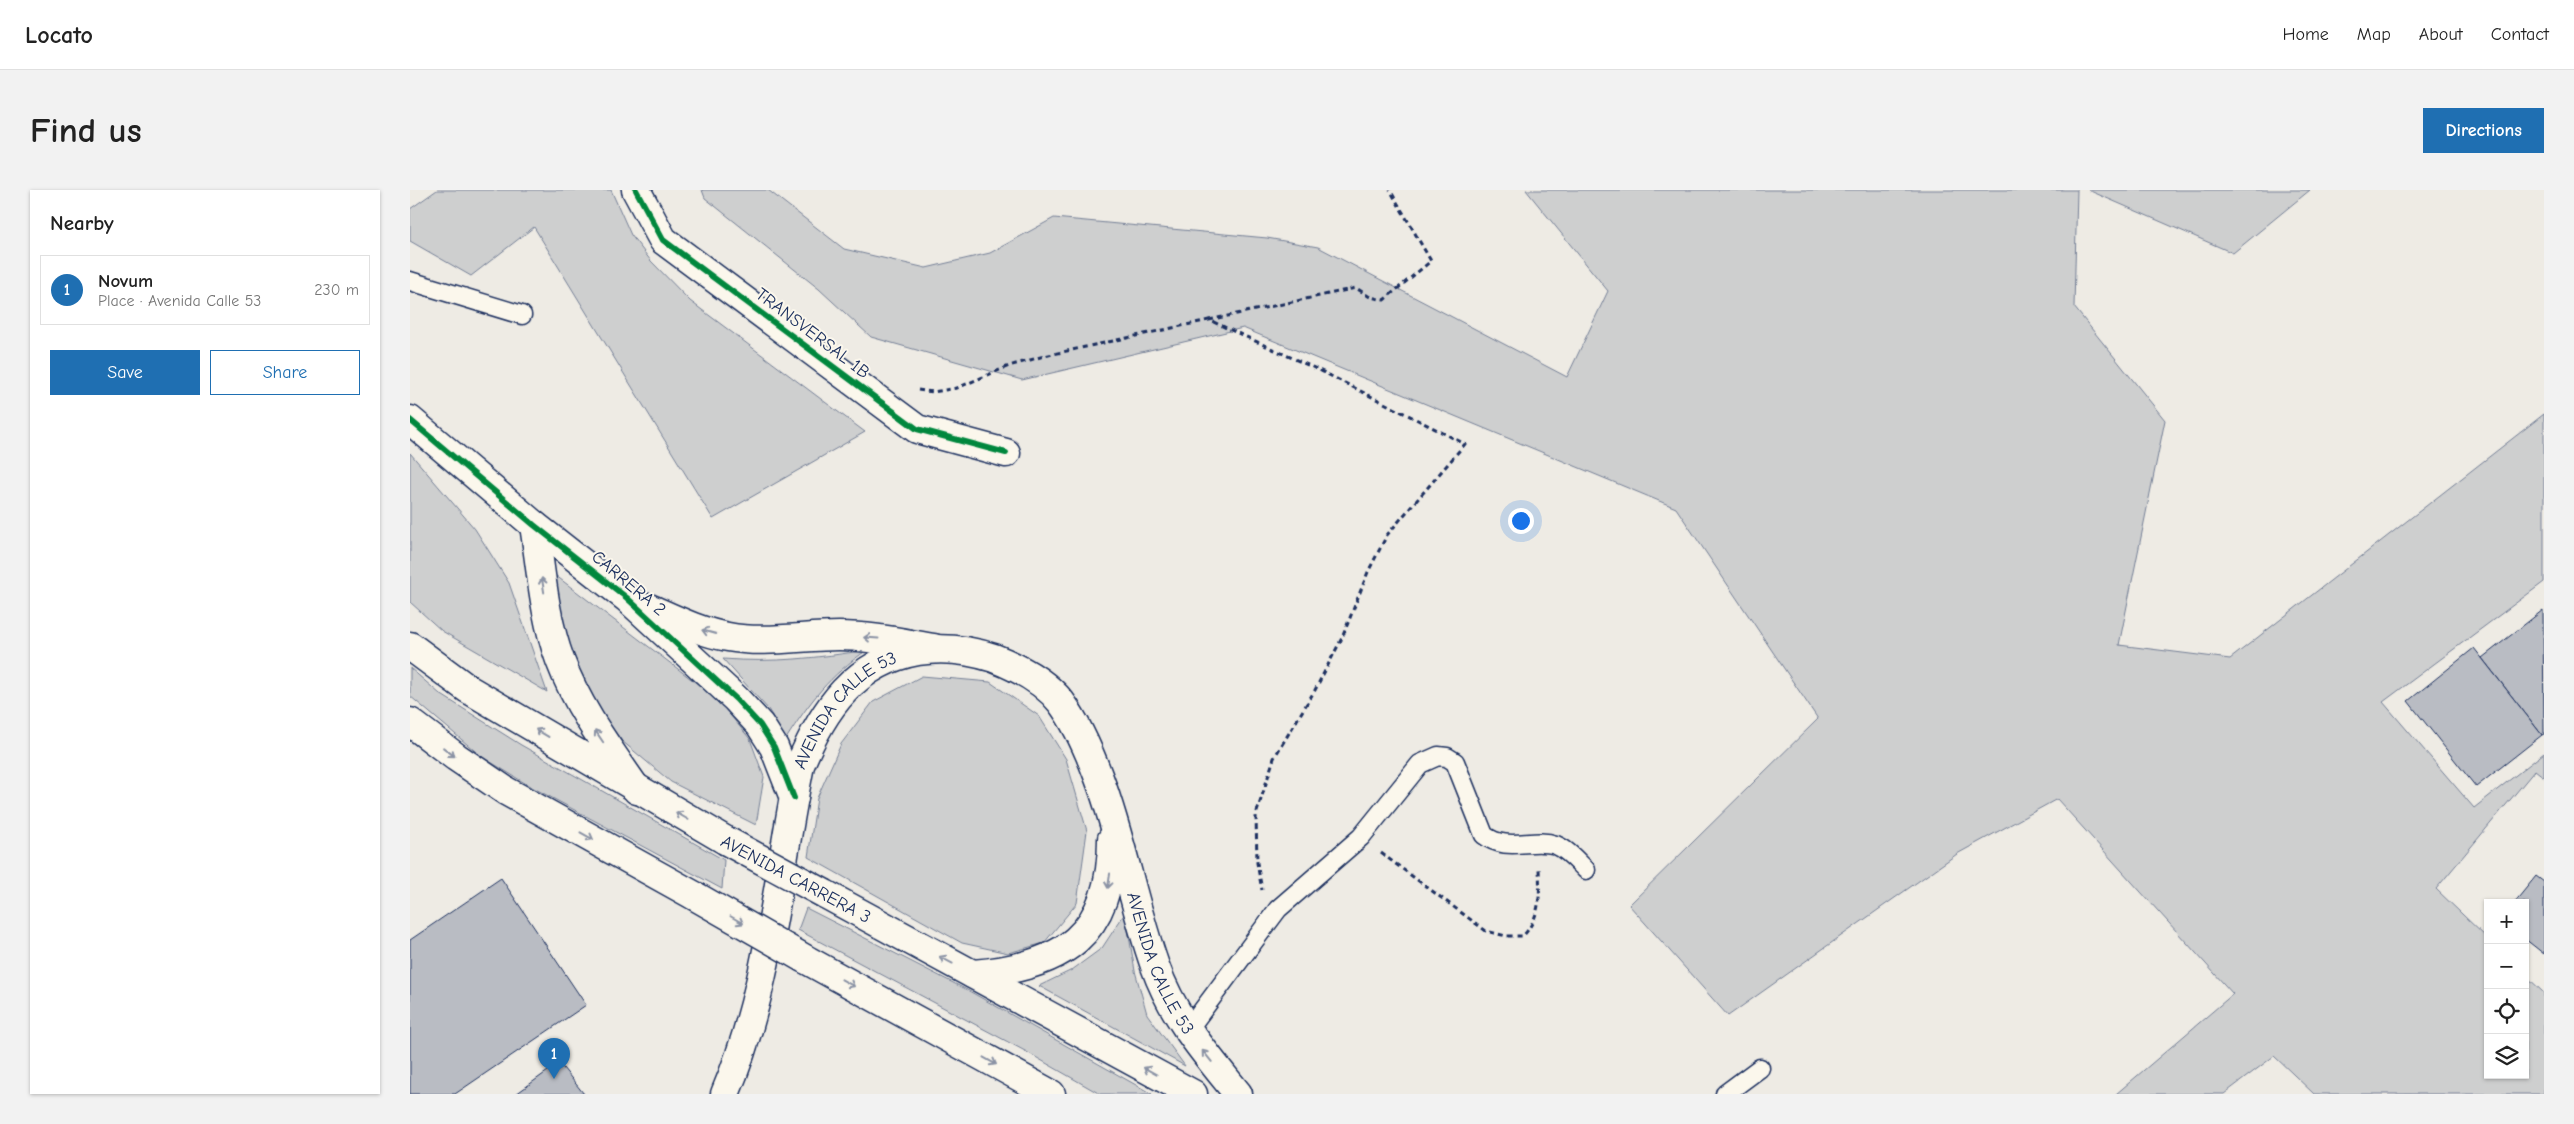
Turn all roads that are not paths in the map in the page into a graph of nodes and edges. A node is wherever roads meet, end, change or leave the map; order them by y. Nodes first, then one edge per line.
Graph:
1 (636, 190) edge
2 (410, 281) edge
3 (522, 315) dead end
4 (410, 420) edge
5 (1006, 453) dead end
6 (534, 525) junction
7 (627, 598) junction
8 (410, 646) edge
9 (936, 648) junction
10 (410, 722) edge
11 (638, 790) junction
12 (794, 798) junction
13 (1112, 815) junction
14 (1586, 870) dead end
15 (973, 974) junction
16 (1187, 1031) junction
17 (1760, 1068) dead end
18 (725, 1094) edge
19 (1051, 1094) edge
20 (1193, 1094) edge
21 (1238, 1094) edge
22 (1725, 1094) edge

1 - 5 main road, TRANSVERSAL 1B
2 - 3 lane
4 - 6 main road, CARRERA 2
6 - 7 main road, CARRERA 2
11 -> 6 main road
9 -> 7 main road, CARRERA 2
7 - 12 main road, CARRERA 2
11 -> 8 main road, AVENIDA CARRERA 3
9 - 12 main road, AVENIDA CALLE 53
9 - 13 main road, AVENIDA CALLE 53
10 -> 19 main road, bridge
15 -> 11 main road, AVENIDA CARRERA 3, bridge
12 - 18 main road, AVENIDA CALLE 53
13 -> 15 main road, AVENIDA CALLE 53
13 - 16 main road, AVENIDA CALLE 53
14 - 16 lane
20 -> 15 main road, AVENIDA CARRERA 3
21 -> 16 main road, AVENIDA CALLE 53
17 - 22 lane

